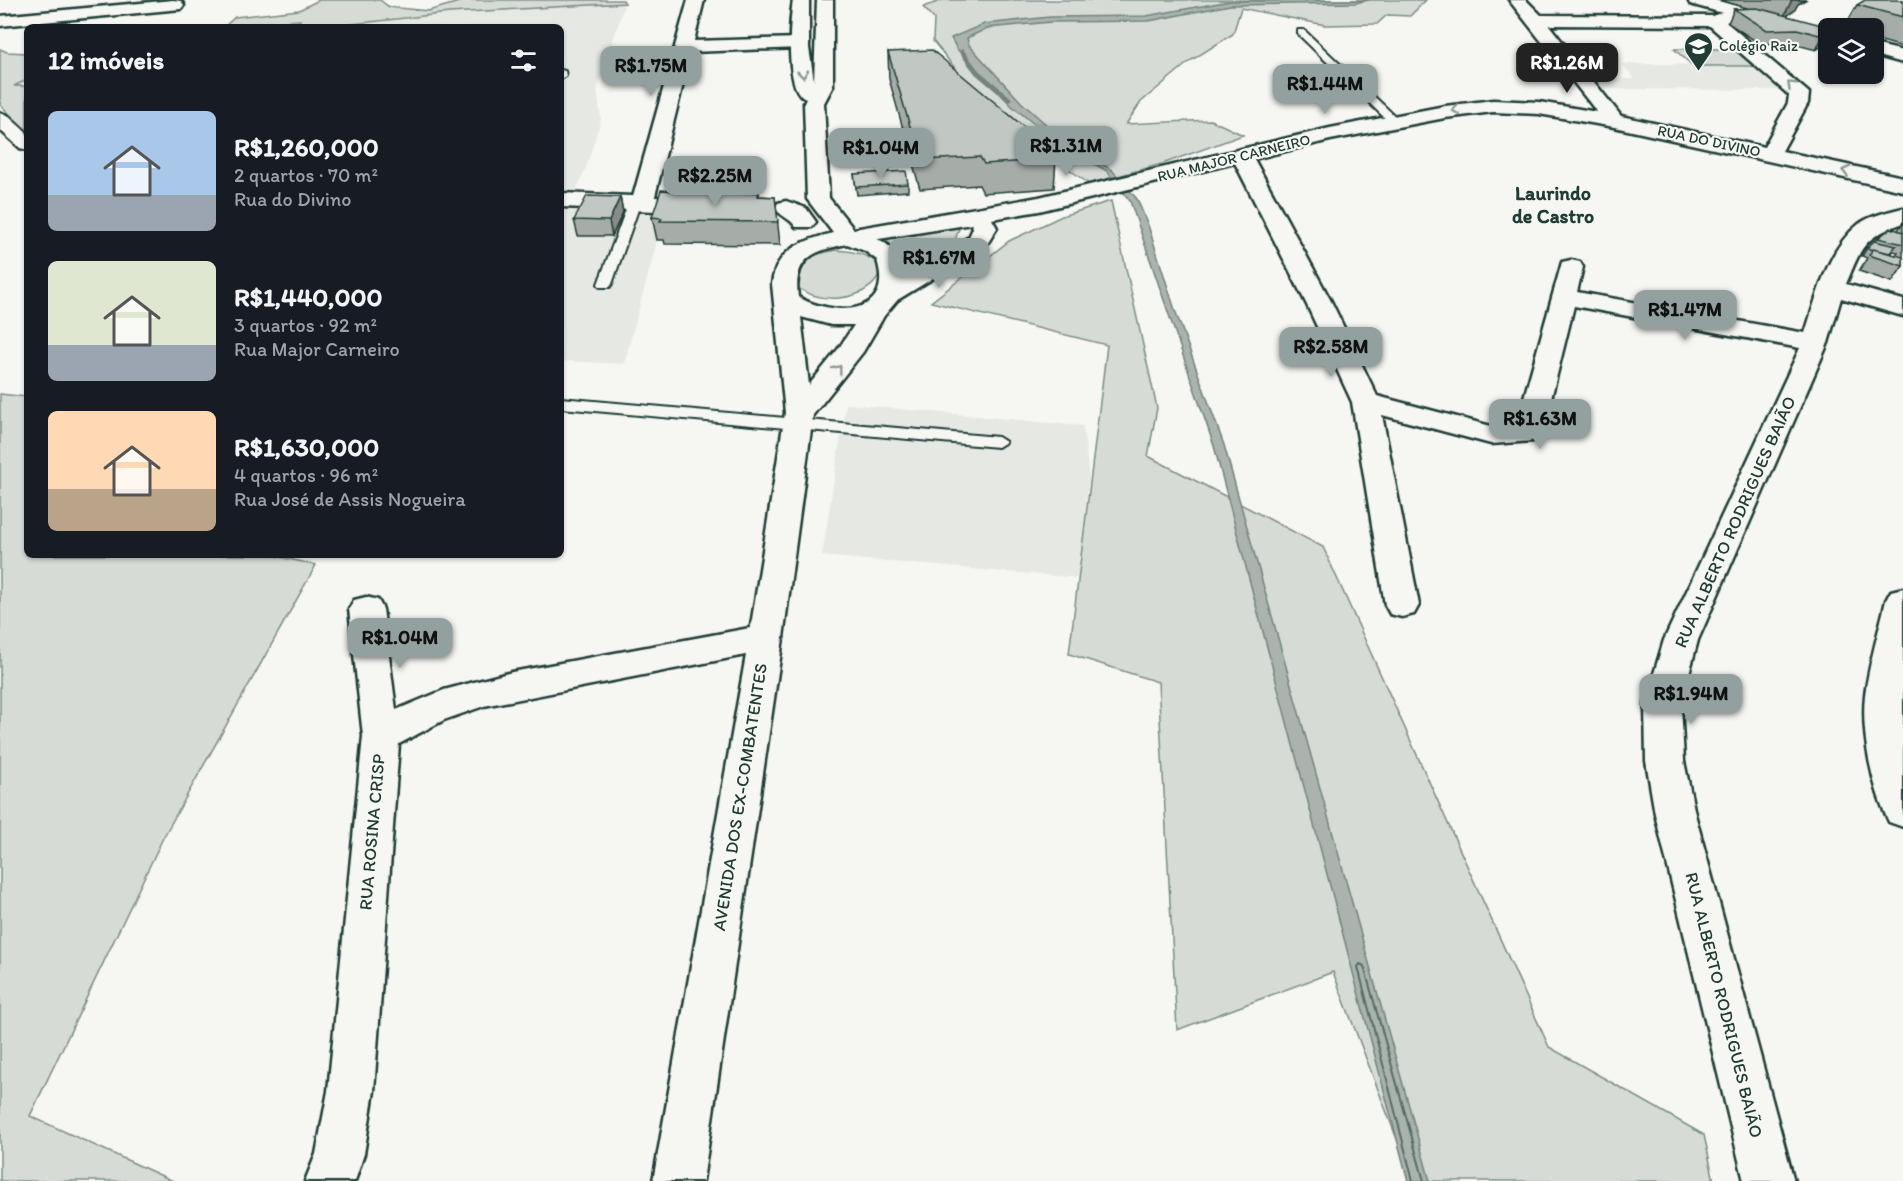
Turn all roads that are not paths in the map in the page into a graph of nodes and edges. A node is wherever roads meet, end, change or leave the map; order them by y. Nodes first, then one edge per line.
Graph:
1 (696, 0) edge
2 (801, 0) edge
3 (826, 0) edge
4 (1517, 0) edge
5 (1696, 0) edge
6 (181, 3) edge
7 (1738, 12) junction
8 (1536, 20) junction
9 (0, 21) edge
10 (1714, 21) junction
11 (129, 24) edge
12 (1301, 32) dead end
13 (1818, 34) edge
14 (800, 43) junction
15 (684, 46) junction
16 (1884, 52) edge
17 (1903, 57) edge
18 (814, 103) junction
19 (1514, 105) joint
20 (0, 119) edge
21 (1395, 121) junction
22 (1614, 121) junction
23 (24, 141) edge
24 (1771, 153) junction
25 (1242, 157) junction
26 (1903, 184) edge
27 (564, 200) edge
28 (638, 204) junction
29 (720, 206) edge
30 (801, 209) junction
31 (972, 215) junction
32 (1903, 215) edge
33 (848, 237) junction
34 (795, 254) junction
35 (1571, 267) dead end
36 (1849, 269) junction
37 (605, 284) dead end
38 (1564, 297) junction
39 (786, 301) junction
40 (881, 302) junction
41 (1903, 308) edge
42 (1815, 343) junction
43 (1366, 402) junction
44 (564, 403) edge
45 (799, 418) junction
46 (998, 442) dead end
47 (1903, 600) edge
48 (1402, 605) dead end
49 (366, 609) dead end
50 (766, 638) junction
51 (381, 736) junction
52 (1903, 810) edge
53 (330, 1181) edge
54 (678, 1181) edge
55 (1769, 1181) edge

1 - 15 street
2 - 14 street
3 - 18 street
4 - 8 street
5 - 7 street
6 - 9 street
6 - 11 street
7 - 10 street
7 - 13 street
8 - 10 street
8 - 22 street
24 -> 10 street
12 - 21 lane
14 - 15 street
14 -> 18 street
15 - 28 street
16 - 17 street
18 - 30 street
19 -> 21 street, RUA MAJOR CARNEIRO
19 - 22 street, RUA DO DIVINO
20 - 23 street
21 - 25 street, RUA MAJOR CARNEIRO
22 - 24 street, RUA DO DIVINO
26 -> 24 street, RUA DO DIVINO
25 - 31 street, RUA MAJOR CARNEIRO
25 - 43 street
27 - 28 street
28 - 29 street
28 - 37 lane
30 - 33 street
30 - 34 street
31 - 33 street, RUA MAJOR CARNEIRO
31 - 40 street
32 - 36 street, RUA ALBERTO RODRIGUES BAIÃO
33 - 34 street
33 - 40 street
34 - 39 street
35 - 38 street
36 - 41 street
36 - 42 street, RUA ALBERTO RODRIGUES BAIÃO
38 - 42 street
38 - 43 street
39 - 40 street
39 - 45 street, AVENIDA DOS EX-COMBATENTES
45 -> 40 street
42 - 55 street, RUA ALBERTO RODRIGUES BAIÃO
43 - 48 street
44 - 45 lane
45 - 46 lane
45 - 50 street, AVENIDA DOS EX-COMBATENTES
47 - 52 street
49 - 51 street
50 - 51 street, RUA ROSINA CRISP
50 - 54 street, AVENIDA DOS EX-COMBATENTES
51 - 53 street, RUA ROSINA CRISP

